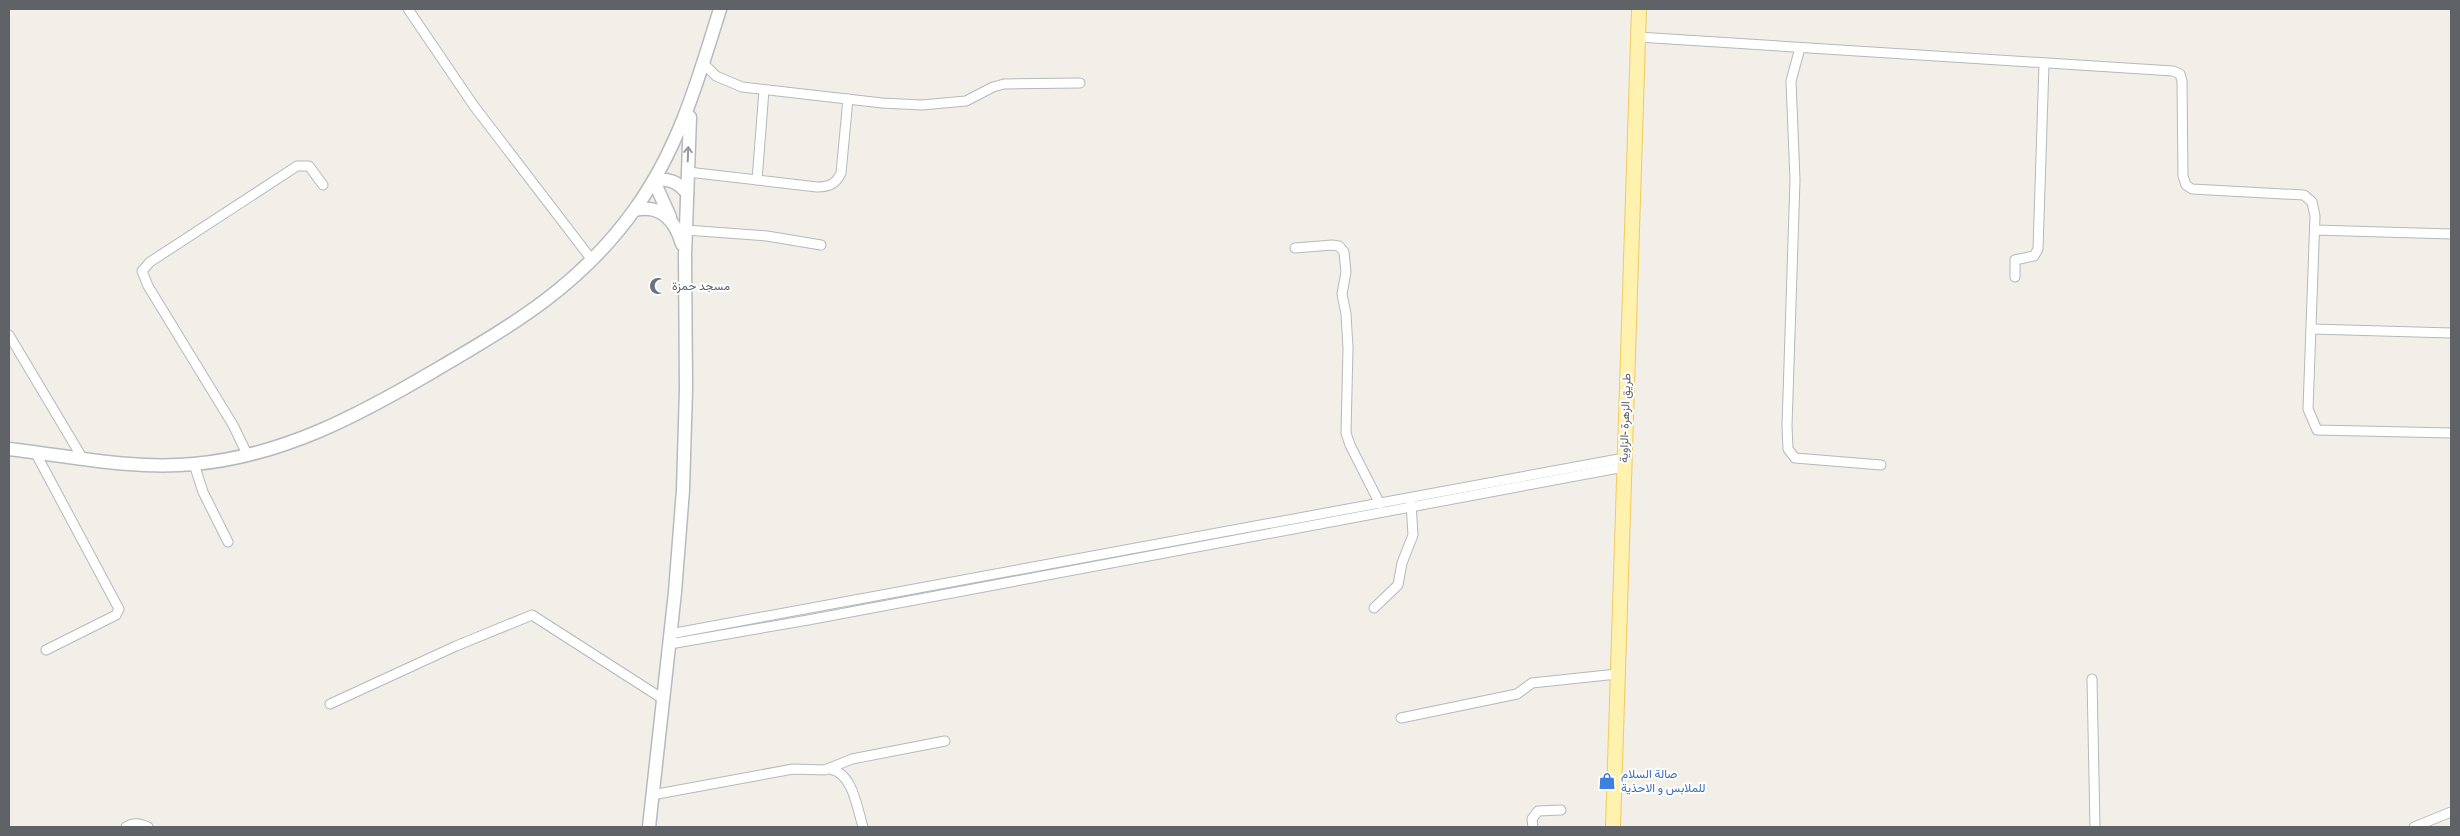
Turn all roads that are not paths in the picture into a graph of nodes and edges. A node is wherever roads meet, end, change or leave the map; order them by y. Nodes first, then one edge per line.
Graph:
1 (408, 9) edge
2 (720, 9) edge
3 (1639, 9) edge
4 (1638, 37) junction
5 (1800, 48) junction
6 (703, 63) junction
7 (2044, 64) junction
8 (1080, 83) dead end
9 (764, 90) junction
10 (848, 99) junction
11 (690, 106) junction
12 (688, 172) junction
13 (654, 180) junction
14 (757, 180) junction
15 (323, 185) dead end
16 (687, 193) junction
17 (634, 210) junction
18 (671, 219) junction
19 (686, 230) junction
20 (2314, 230) junction
21 (2451, 234) edge
22 (821, 244) dead end
23 (1295, 248) dead end
24 (685, 255) junction
25 (592, 260) junction
26 (2015, 277) dead end
27 (2312, 330) junction
28 (2451, 333) edge
29 (9, 335) edge
30 (2451, 433) edge
31 (9, 450) edge
32 (35, 452) junction
33 (248, 456) junction
34 (83, 458) junction
35 (1624, 463) junction
36 (194, 464) junction
37 (1881, 465) dead end
38 (1411, 503) junction
39 (1380, 504) junction
40 (228, 542) dead end
41 (1374, 608) dead end
42 (670, 639) junction
43 (46, 650) dead end
44 (1618, 674) junction
45 (2092, 679) dead end
46 (663, 700) junction
47 (330, 704) dead end
48 (1401, 718) dead end
49 (945, 741) dead end
50 (830, 769) junction
51 (652, 794) junction
52 (1561, 810) dead end
53 (2451, 812) edge
54 (126, 827) edge
55 (148, 827) edge
56 (649, 827) edge
57 (862, 827) edge
58 (1533, 827) edge
59 (1613, 827) edge
60 (2095, 827) edge
61 (2414, 827) edge

1 - 25 street
2 - 6 main road
3 - 4 main road, طريق الزهرة -الزاوية
4 - 5 street
4 - 35 main road, طريق الزهرة -الزاوية
5 - 7 street
5 - 37 street
6 - 9 street
6 - 11 main road
7 - 20 street
7 - 26 street
8 - 10 street
9 - 10 street
9 - 14 street
10 - 14 street
12 -> 11 main road
11 - 13 main road
12 - 14 street
12 - 16 main road
13 - 16 main road
13 - 17 main road
13 - 18 main road
15 - 33 street
16 - 19 main road
17 - 18 main road
17 - 25 main road
18 - 24 main road
19 - 22 street
19 - 24 main road
20 - 21 street
20 - 27 street
23 - 39 street
24 - 42 main road
25 - 33 main road
27 - 28 street
27 - 30 street
29 - 34 street
31 - 32 main road
32 - 34 main road
32 - 43 street
33 - 36 main road
34 - 36 main road
35 - 38 street
35 - 44 main road, طريق الزهرة -الزاوية
36 - 40 street
38 - 39 street
38 - 41 street
38 - 42 street
39 - 42 street
42 - 46 main road
44 - 48 street
44 - 59 main road, طريق الزهرة -الزاوية
45 - 60 street
46 - 47 street
46 - 51 main road
49 - 50 street
50 - 51 street
50 - 57 street
51 - 56 main road
52 - 58 street
53 - 61 street
54 - 55 street

